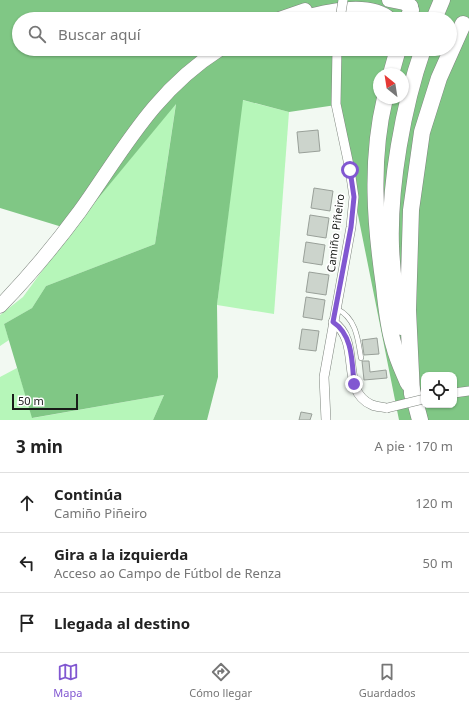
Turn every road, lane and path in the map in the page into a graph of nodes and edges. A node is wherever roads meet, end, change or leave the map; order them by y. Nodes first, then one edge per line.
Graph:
1 (343, 0) edge
2 (355, 0) edge
3 (389, 0) edge
4 (442, 0) edge
5 (301, 12) edge
6 (331, 12) edge
7 (341, 12) edge
8 (380, 12) edge
9 (412, 12) edge
10 (437, 12) edge
11 (211, 56) edge
12 (336, 56) edge
13 (396, 56) edge
14 (421, 56) edge
15 (447, 56) edge
16 (393, 68) edge
17 (384, 104) edge
18 (0, 306) edge
19 (337, 309) junction
20 (333, 322) junction
21 (361, 358) dead end
22 (469, 391) edge
23 (457, 393) edge
24 (418, 396) edge
25 (326, 420) edge
26 (420, 420) edge

1 - 7 street, bridge
2 - 5 main road
3 - 9 main road
4 - 10 highway
6 - 8 main road
11 - 18 main road
12 - 19 street, Camiño Piñeiro
13 - 16 highway
14 - 24 highway
15 - 24 highway
17 - 24 highway
19 - 20 street, Camiño Piñeiro
19 - 21 lane
20 - 24 street, bridge
20 - 25 street, Camiño Piñeiro
22 - 23 street
24 - 26 highway

